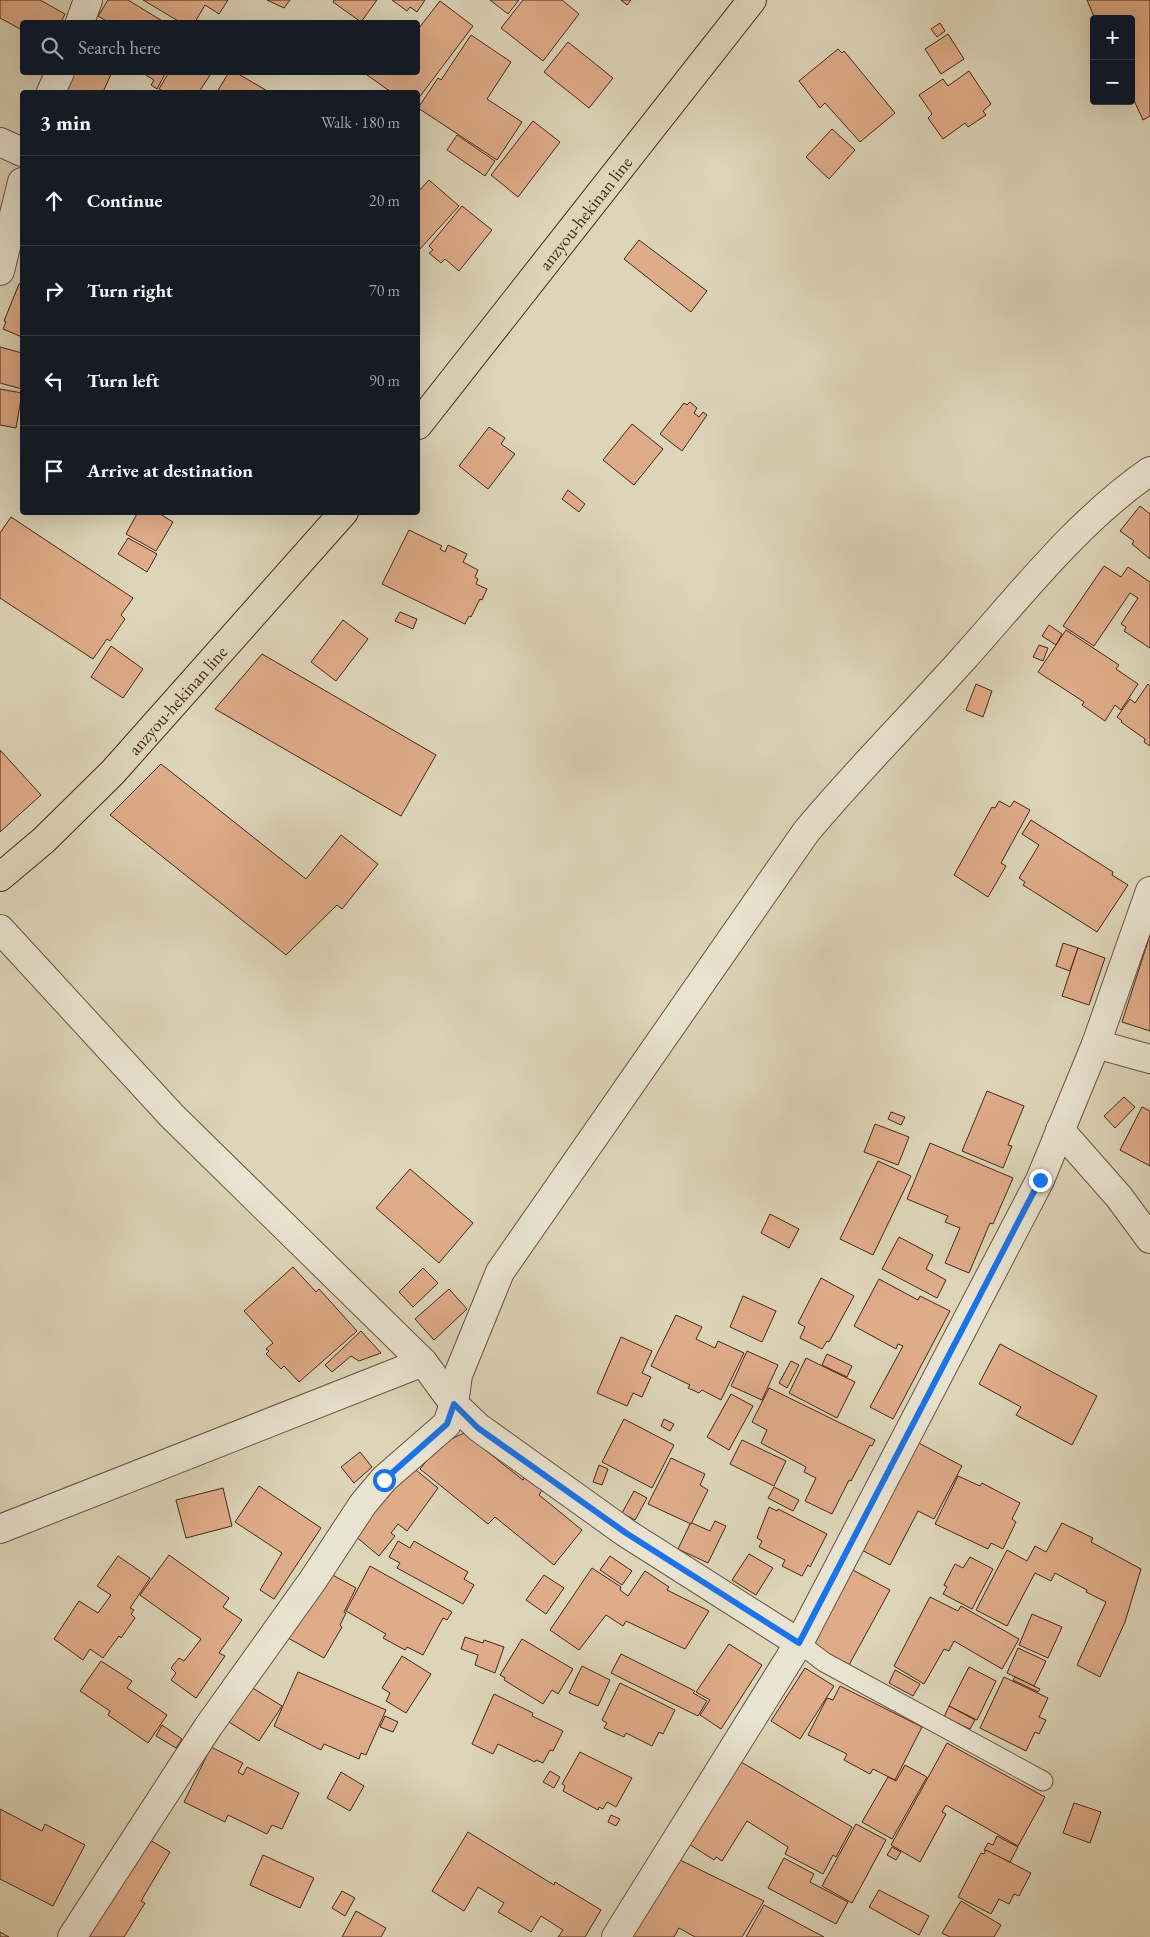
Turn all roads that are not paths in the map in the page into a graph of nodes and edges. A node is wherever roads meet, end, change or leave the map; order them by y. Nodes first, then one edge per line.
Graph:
1 (88, 0) edge
2 (752, 0) edge
3 (81, 20) edge
4 (59, 75) edge
5 (52, 90) edge
6 (0, 142) edge
7 (20, 151) edge
8 (20, 190) edge
9 (0, 271) edge
10 (420, 422) edge
11 (1150, 471) edge
12 (341, 515) edge
13 (0, 877) edge
14 (1150, 891) edge
15 (0, 929) edge
16 (1096, 1044) junction
17 (1150, 1059) edge
18 (1060, 1130) junction
19 (1150, 1239) edge
20 (423, 1362) junction
21 (454, 1404) junction
22 (0, 1529) edge
23 (799, 1643) junction
24 (1043, 1781) dead end
25 (72, 1937) edge
26 (616, 1937) edge

1 - 3 street
2 - 10 main road, anzyou-hekinan line
4 - 5 street
6 - 7 street
8 - 9 street
11 - 21 street
12 - 13 main road, anzyou-hekinan line
14 - 16 street
15 - 20 street
16 - 17 street
16 - 18 street
18 - 19 street
18 - 23 street
20 - 21 street
20 - 22 street
21 - 23 street
21 - 25 street
23 - 24 lane
23 - 26 street

